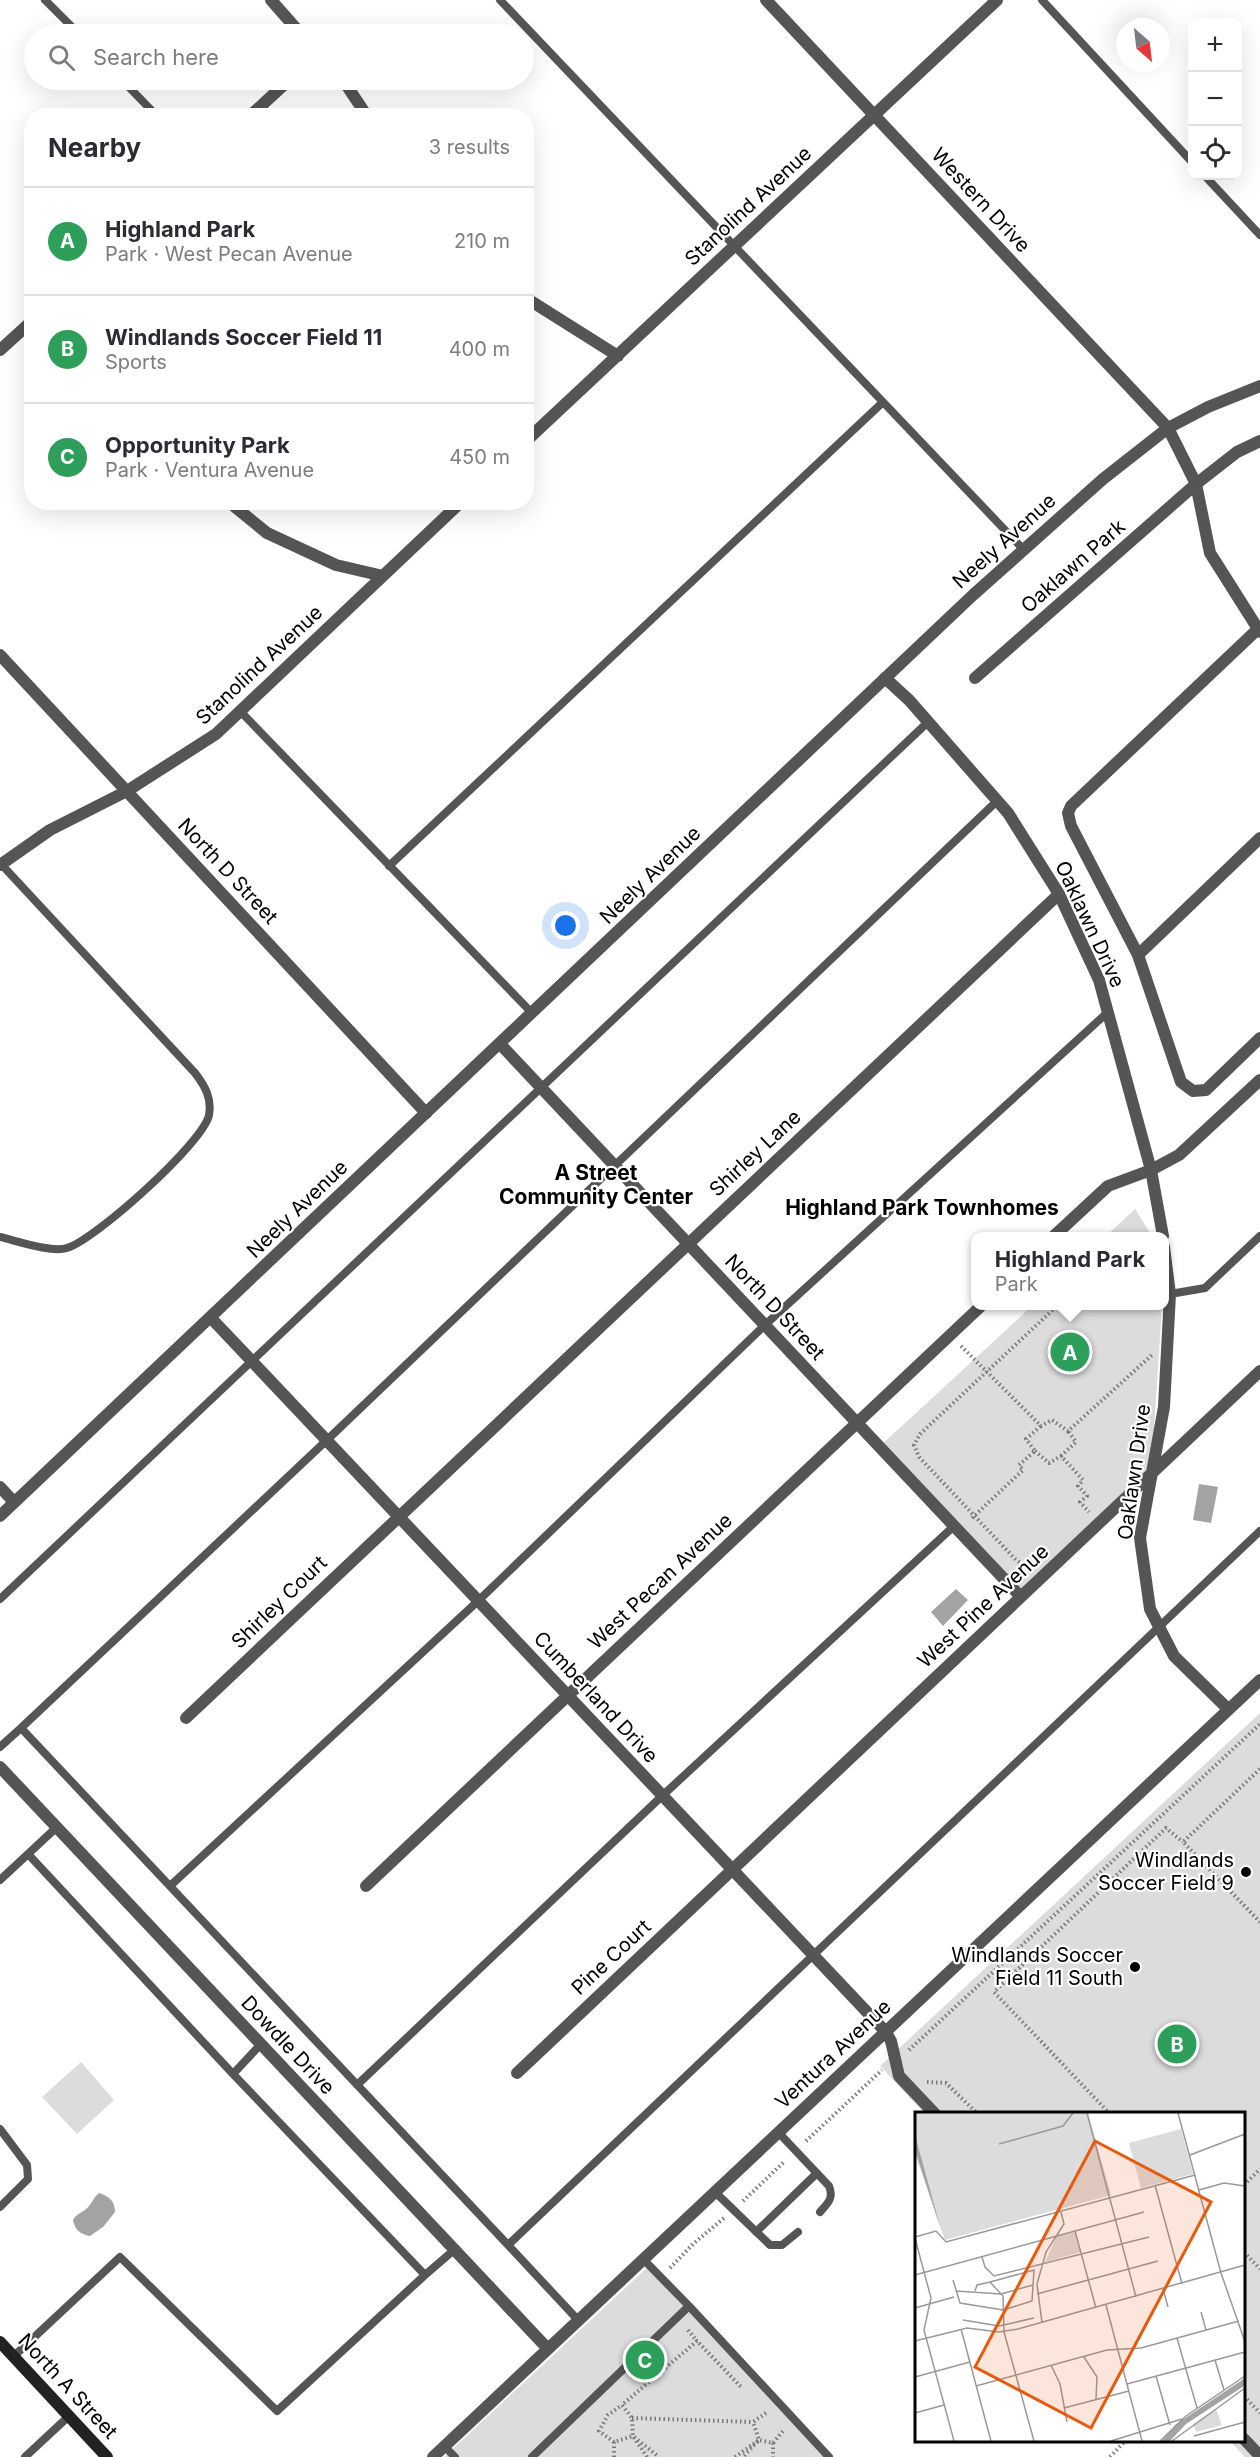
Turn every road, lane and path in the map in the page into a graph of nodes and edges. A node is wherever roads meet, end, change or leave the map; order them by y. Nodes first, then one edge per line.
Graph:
1 (45, 0) edge
2 (271, 0) edge
3 (500, 0) edge
4 (766, 0) edge
5 (997, 0) edge
6 (1042, 0) edge
7 (69, 24) edge
8 (292, 24) edge
9 (523, 24) edge
10 (534, 36) edge
11 (132, 90) edge
12 (278, 90) edge
13 (350, 90) edge
14 (149, 108) edge
15 (259, 108) edge
16 (362, 108) edge
17 (874, 115) junction
18 (1188, 158) edge
19 (1209, 180) edge
20 (1260, 235) edge
21 (733, 248) junction
22 (534, 303) edge
23 (24, 328) edge
24 (0, 350) edge
25 (618, 356) junction
26 (1260, 386) edge
27 (882, 403) junction
28 (1168, 428) junction
29 (534, 434) edge
30 (1260, 441) edge
31 (1196, 484) junction
32 (239, 510) edge
33 (453, 510) edge
34 (1024, 550) junction
35 (383, 576) junction
36 (1259, 629) edge
37 (0, 655) edge
38 (885, 678) junction
39 (975, 678) dead end
40 (240, 711) junction
41 (928, 722) junction
42 (127, 791) junction
43 (997, 801) junction
44 (1260, 838) edge
45 (1, 865) edge
46 (389, 866) junction
47 (1059, 894) junction
48 (1138, 955) junction
49 (1108, 1012) junction
50 (532, 1013) junction
51 (1260, 1038) edge
52 (500, 1044) junction
53 (1260, 1080) edge
54 (541, 1088) junction
55 (426, 1113) junction
56 (616, 1166) junction
57 (1151, 1170) junction
58 (1058, 1232) edge
59 (1162, 1232) edge
60 (1260, 1236) edge
61 (0, 1237) edge
62 (688, 1243) junction
63 (1169, 1286) edge
64 (1170, 1294) junction
65 (976, 1310) edge
66 (1052, 1310) edge
67 (211, 1318) junction
68 (765, 1325) junction
69 (950, 1335) junction
70 (1151, 1347) dead end
71 (1167, 1352) junction
72 (1151, 1356) junction
73 (252, 1360) junction
74 (1150, 1367) dead end
75 (1260, 1371) edge
76 (987, 1372) junction
77 (857, 1423) junction
78 (1041, 1426) junction
79 (1068, 1431) junction
80 (327, 1440) junction
81 (1035, 1451) junction
82 (1061, 1456) junction
83 (1151, 1474) junction
84 (0, 1487) edge
85 (14, 1502) junction
86 (1095, 1505) dead end
87 (1089, 1512) junction
88 (399, 1515) junction
89 (0, 1516) edge
90 (973, 1516) junction
91 (1084, 1516) dead end
92 (1100, 1523) junction
93 (956, 1528) junction
94 (1260, 1531) edge
95 (1037, 1561) dead end
96 (1021, 1597) junction
97 (0, 1599) edge
98 (478, 1600) junction
99 (1158, 1626) junction
100 (1260, 1680) edge
101 (567, 1696) junction
102 (1228, 1709) junction
103 (186, 1718) dead end
104 (1260, 1724) edge
105 (21, 1728) junction
106 (0, 1747) edge
107 (0, 1767) edge
108 (1260, 1769) edge
109 (662, 1796) junction
110 (57, 1827) junction
111 (1183, 1842) junction
112 (28, 1854) junction
113 (732, 1870) junction
114 (0, 1880) edge
115 (170, 1886) junction
116 (366, 1886) dead end
117 (1260, 1922) edge
118 (813, 1955) junction
119 (885, 2031) junction
120 (261, 2044) junction
121 (895, 2059) junction
122 (517, 2073) dead end
123 (233, 2074) junction
124 (926, 2082) dead end
125 (357, 2085) junction
126 (932, 2112) edge
127 (976, 2112) edge
128 (1108, 2112) edge
129 (0, 2128) edge
130 (778, 2132) junction
131 (796, 2151) junction
132 (1260, 2169) edge
133 (817, 2173) junction
134 (1245, 2184) edge
135 (715, 2192) junction
136 (0, 2207) edge
137 (733, 2210) junction
138 (820, 2212) dead end
139 (756, 2232) junction
140 (798, 2232) dead end
141 (508, 2245) junction
142 (454, 2250) junction
143 (1245, 2253) edge
144 (643, 2259) junction
145 (1260, 2269) edge
146 (425, 2276) junction
147 (662, 2277) junction
148 (689, 2306) junction
149 (578, 2320) junction
150 (0, 2342) edge
151 (548, 2349) junction
152 (14, 2356) junction
153 (743, 2389) dead end
154 (1245, 2397) edge
155 (622, 2405) junction
156 (759, 2405) dead end
157 (766, 2413) junction
158 (1260, 2413) edge
159 (69, 2416) junction
160 (632, 2418) junction
161 (771, 2418) dead end
162 (753, 2422) junction
163 (777, 2424) dead end
164 (783, 2431) junction
165 (633, 2436) junction
166 (789, 2438) dead end
167 (759, 2440) junction
168 (1245, 2440) edge
169 (614, 2442) junction
170 (1124, 2442) edge
171 (773, 2443) junction
172 (444, 2446) junction
173 (1260, 2456) edge
174 (25, 2457) edge
175 (107, 2457) edge
176 (433, 2457) edge
177 (455, 2457) edge
178 (532, 2457) edge
179 (614, 2457) edge
180 (647, 2457) edge
181 (659, 2457) edge
182 (735, 2457) edge
183 (743, 2457) edge
184 (773, 2457) edge
185 (829, 2457) edge
186 (1110, 2457) edge

1 - 7 lane
2 - 8 street
3 - 9 lane
4 - 17 street, Western Drive
5 - 17 street, Stanolind Avenue
6 - 18 lane
10 - 21 lane
11 - 14 lane
12 - 15 street
13 - 16 street
17 - 21 street, Stanolind Avenue
17 - 28 street, Western Drive
19 - 20 lane
21 - 25 street, Stanolind Avenue
21 - 27 lane
22 - 25 street
23 - 24 street
25 - 29 street, Stanolind Avenue
26 - 28 street, Neely Avenue
27 - 34 lane
27 - 46 lane
28 - 31 street
28 - 34 street, Neely Avenue
30 - 31 street, Oaklawn Park
31 - 36 street
31 - 39 street, Oaklawn Park
32 - 35 street
33 - 35 street, Stanolind Avenue
34 - 38 street, Neely Avenue
35 - 40 street, Stanolind Avenue
36 - 48 street
37 - 42 street, North D Street
38 - 41 street, Oaklawn Drive
38 - 50 street, Neely Avenue
40 - 42 street, Stanolind Avenue
40 - 46 lane
41 - 43 street, Oaklawn Drive
41 - 54 lane
42 - 45 street, Stanolind Avenue
42 - 55 street, North D Street
43 - 47 street, Oaklawn Drive
43 - 56 lane
44 - 48 street
45 - 61 lane
46 - 50 lane
47 - 49 street, Oaklawn Drive
47 - 62 street, Shirley Lane
48 - 51 street
49 - 57 street, Oaklawn Drive
49 - 68 lane
50 - 52 street, Neely Avenue
52 - 54 street, North D Street
52 - 55 street, Neely Avenue
53 - 57 street
54 - 56 street, North D Street
54 - 73 lane
55 - 67 street, Neely Avenue
56 - 62 street, North D Street
56 - 80 lane
57 - 58 street
57 - 59 street, Oaklawn Drive
60 - 64 lane
62 - 68 street, North D Street
62 - 88 street, Shirley Lane
63 - 64 street, Oaklawn Drive
64 - 71 street, Oaklawn Drive
65 - 69 street, West Pecan Avenue
66 - 76 path
67 - 73 street, Cumberland Drive
67 - 85 street, Neely Avenue
68 - 77 street, North D Street
68 - 98 lane
69 - 76 path
69 - 77 street, West Pecan Avenue
70 - 72 path
71 - 72 path
71 - 83 street, Oaklawn Drive
72 - 74 path
72 - 79 path
73 - 80 street, Cumberland Drive
73 - 97 lane
75 - 83 street, West Pine Avenue
76 - 78 path
76 - 90 path
77 - 93 street, North D Street
77 - 101 street, West Pecan Avenue
78 - 79 path
78 - 81 path
79 - 82 path
80 - 88 street, Cumberland Drive
80 - 105 lane
81 - 82 path
81 - 90 path
82 - 87 path
83 - 92 street, West Pine Avenue
83 - 99 street, Oaklawn Drive
84 - 85 street
85 - 89 street, Neely Avenue
86 - 87 path
87 - 91 path
87 - 92 path
88 - 98 street, Cumberland Drive
88 - 103 street, Shirley Court
90 - 93 path
90 - 95 path
92 - 96 street, West Pine Avenue
93 - 96 street, North D Street
93 - 109 lane
94 - 99 lane
96 - 113 street, West Pine Avenue
98 - 101 street, Cumberland Drive
98 - 115 lane
99 - 102 street, Oaklawn Drive
99 - 118 lane
100 - 102 street, Ventura Avenue
101 - 109 street, Cumberland Drive
101 - 116 street, West Pecan Avenue
102 - 119 street, Ventura Avenue
104 - 119 path
105 - 106 lane
105 - 115 lane
107 - 110 street, Dowdle Drive
108 - 111 path
109 - 113 street, Cumberland Drive
109 - 125 lane
110 - 112 lane
110 - 120 street, Dowdle Drive
111 - 117 path
111 - 128 path
112 - 114 lane
112 - 123 lane
113 - 118 street, Cumberland Drive
113 - 122 street, Pine Court
115 - 125 lane
118 - 119 street, Cumberland Drive
118 - 141 lane
119 - 121 street, Cumberland Drive
119 - 130 street, Ventura Avenue
120 - 123 lane
120 - 142 street, Dowdle Drive
121 - 126 street, Cumberland Drive
121 - 131 path
123 - 146 lane
124 - 127 path
125 - 141 lane
129 - 136 lane
130 - 131 lane
130 - 135 street, Ventura Avenue
131 - 133 lane
131 - 137 path
132 - 134 path
133 - 138 lane
133 - 139 lane
135 - 137 lane
135 - 144 street, Ventura Avenue
137 - 139 lane
137 - 147 path
139 - 140 lane
141 - 149 lane
142 - 146 lane
142 - 151 street, Dowdle Drive
143 - 145 path
144 - 147 lane
144 - 149 street, Ventura Avenue
146 - 152 lane
147 - 148 lane
148 - 178 lane
148 - 185 lane
149 - 151 street, Ventura Avenue
150 - 152 main road, North A Street
151 - 172 street, Ventura Avenue
152 - 159 main road, North A Street
153 - 155 path
154 - 158 path
155 - 160 path
155 - 169 path
156 - 157 path
157 - 161 path
157 - 162 path
159 - 174 lane
159 - 175 main road, North A Street
160 - 162 path
160 - 165 path
162 - 167 path
163 - 164 path
164 - 166 path
164 - 171 path
165 - 169 path
165 - 180 path
165 - 181 path
167 - 171 path
167 - 182 path
167 - 183 path
168 - 173 street
169 - 179 path
170 - 186 path
171 - 184 path
172 - 176 street, Ventura Avenue
172 - 177 lane

